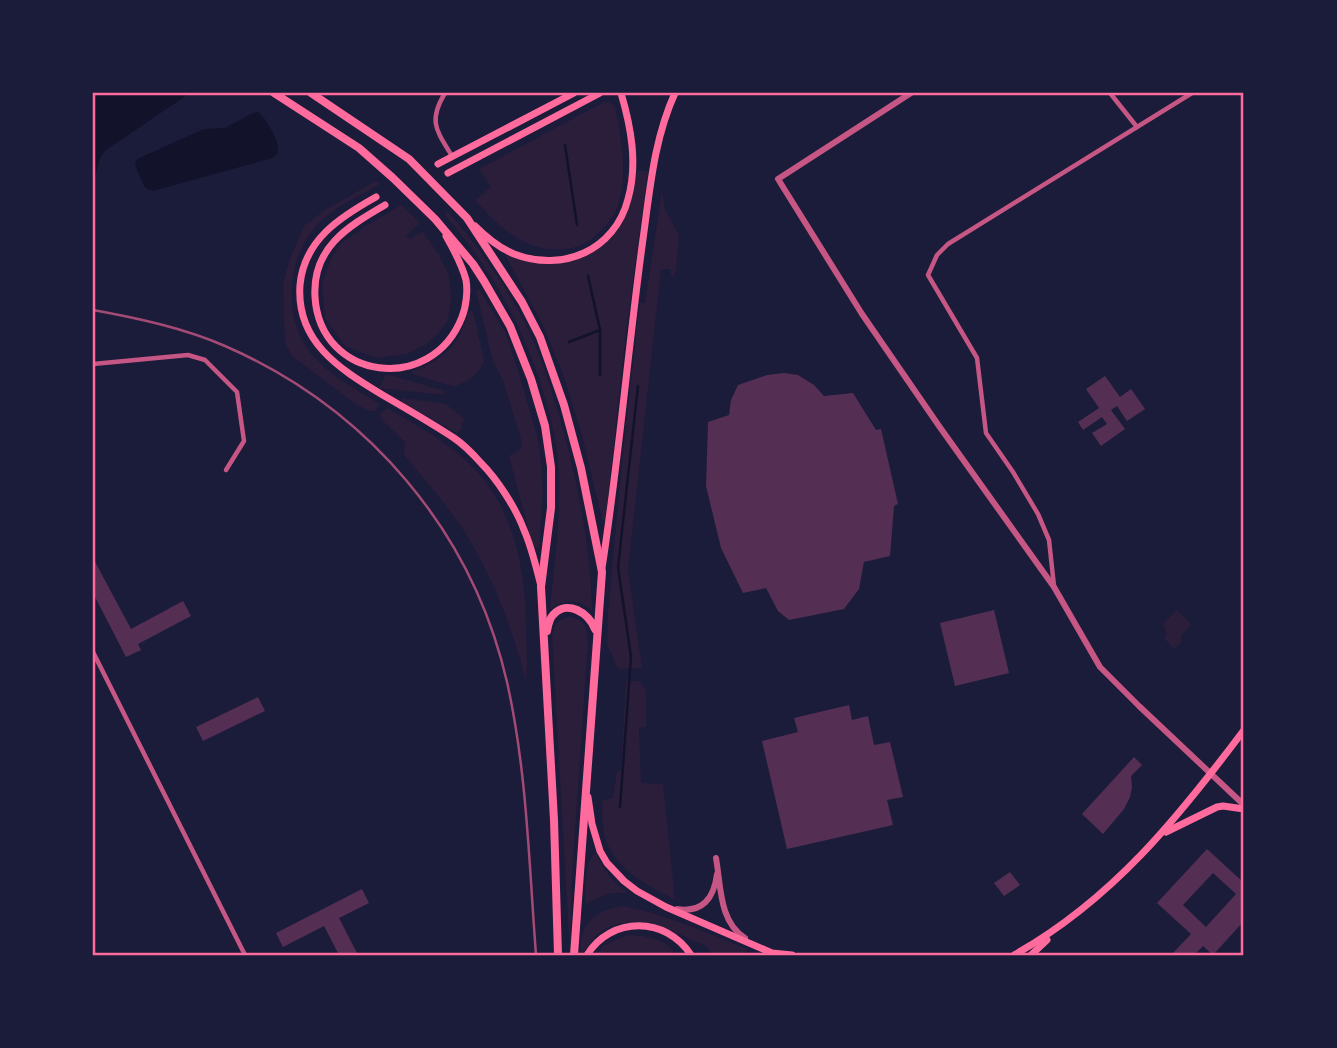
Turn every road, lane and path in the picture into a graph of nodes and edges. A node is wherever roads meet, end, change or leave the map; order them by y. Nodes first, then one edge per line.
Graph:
1 (274, 93) edge
2 (311, 93) edge
3 (445, 93) edge
4 (574, 93) edge
5 (600, 93) edge
6 (620, 93) edge
7 (675, 93) edge
8 (911, 93) edge
9 (1110, 93) edge
10 (1192, 93) edge
11 (1138, 127) junction
12 (452, 157) junction
13 (438, 164) dead end
14 (448, 173) dead end
15 (376, 197) dead end
16 (385, 205) dead end
17 (467, 218) junction
18 (443, 229) junction
19 (93, 364) edge
20 (226, 470) dead end
21 (602, 572) junction
22 (541, 587) junction
23 (1054, 587) junction
24 (596, 635) junction
25 (544, 650) junction
26 (93, 652) edge
27 (1244, 730) edge
28 (587, 771) junction
29 (1211, 774) junction
30 (1244, 807) edge
31 (1162, 834) junction
32 (666, 907) junction
33 (1057, 929) junction
34 (755, 944) junction
35 (245, 955) edge
36 (558, 955) edge
37 (574, 955) edge
38 (587, 955) edge
39 (691, 955) edge
40 (792, 955) edge
41 (1014, 955) edge
42 (1031, 955) edge

1 - 18 main road
2 - 17 main road
3 - 12 street
4 - 12 main road
5 - 14 main road
6 - 17 main road
7 - 21 main road
8 - 23 street
9 - 11 street
10 - 11 street
11 - 23 street
12 - 13 main road
15 - 22 main road
16 - 18 main road
17 - 21 main road
18 - 22 main road
19 - 20 street
21 - 24 main road
22 - 25 main road
23 - 29 street
24 - 25 main road
24 - 28 main road
25 - 36 main road
26 - 35 street
27 - 29 main road
28 - 32 main road
28 - 37 main road
29 - 30 street
29 - 31 main road
30 - 31 main road
31 - 33 main road
32 - 34 main road
32 - 34 street
33 - 41 main road
33 - 42 main road
34 - 40 main road
38 - 39 main road

